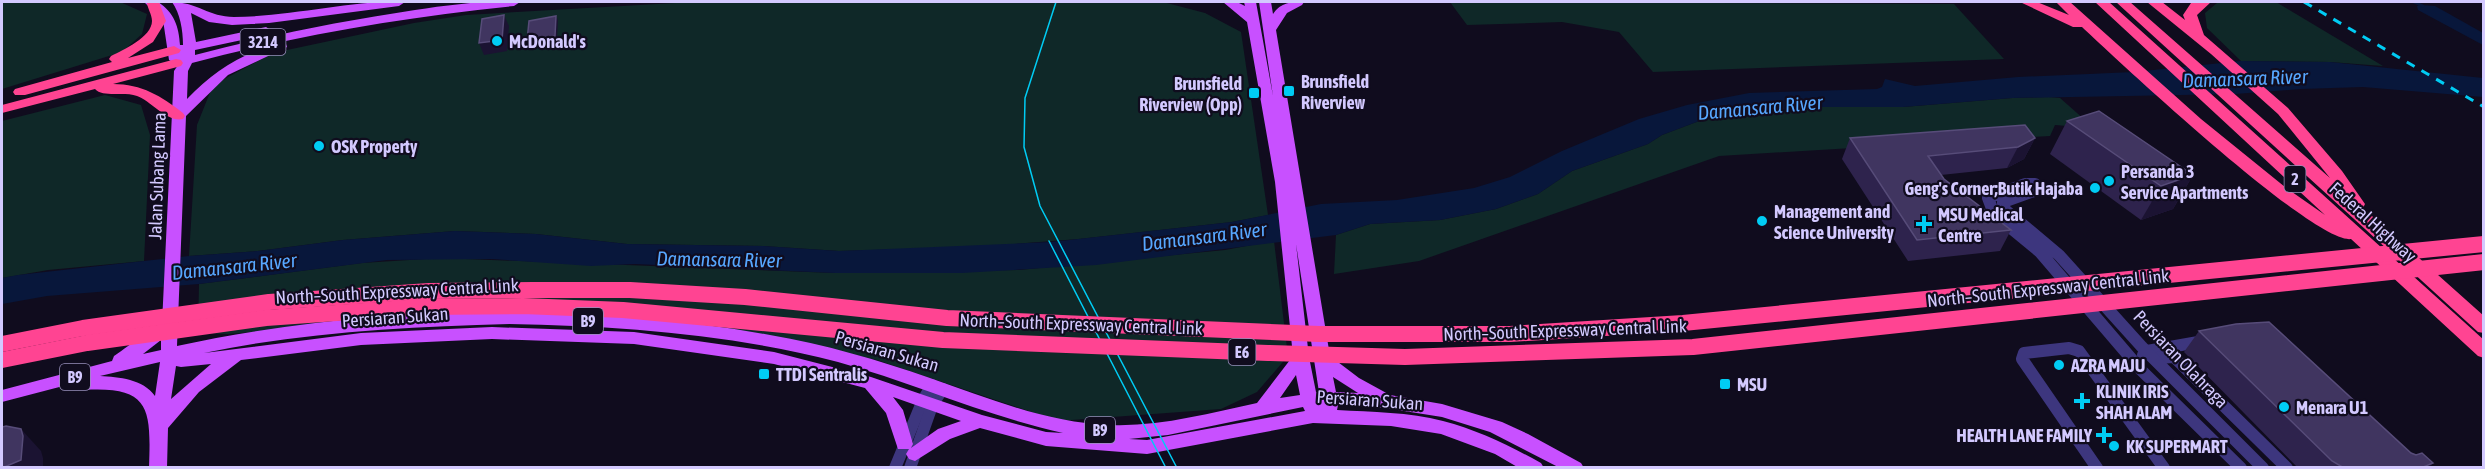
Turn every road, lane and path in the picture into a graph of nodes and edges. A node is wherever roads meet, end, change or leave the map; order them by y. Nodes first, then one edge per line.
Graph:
1 (151, 2) edge
2 (399, 2) edge
3 (434, 2) edge
4 (514, 2) edge
5 (1229, 2) edge
6 (1250, 2) edge
7 (1265, 2) edge
8 (1298, 2) edge
9 (2027, 2) edge
10 (2063, 2) edge
11 (2102, 2) edge
12 (2122, 2) edge
13 (2154, 2) edge
14 (2205, 2) edge
15 (180, 3) edge
16 (1254, 22) junction
17 (338, 26) junction
18 (1270, 29) junction
19 (2098, 35) junction
20 (2201, 38) junction
21 (182, 58) junction
22 (65, 79) junction
23 (2, 97) edge
24 (42, 97) junction
25 (2, 109) edge
26 (178, 116) junction
27 (1288, 181) junction
28 (2367, 223) junction
29 (2364, 242) junction
30 (2484, 244) edge
31 (2484, 262) edge
32 (1300, 264) junction
33 (170, 324) junction
34 (2484, 327) edge
35 (2221, 338) edge
36 (2, 344) edge
37 (235, 348) junction
38 (2484, 351) edge
39 (169, 354) junction
40 (2150, 355) junction
41 (1301, 357) junction
42 (1322, 359) junction
43 (2, 360) edge
44 (2141, 370) junction
45 (84, 375) junction
46 (871, 383) junction
47 (45, 385) junction
48 (933, 394) junction
49 (2, 396) edge
50 (1392, 400) junction
51 (1320, 407) junction
52 (1262, 409) junction
53 (980, 422) junction
54 (159, 426) junction
55 (910, 455) edge
56 (158, 468) edge
57 (896, 468) edge
58 (1535, 468) edge
59 (1575, 468) edge
60 (2097, 468) edge
61 (2164, 468) edge
62 (2241, 468) edge
63 (2263, 468) edge
64 (2287, 468) edge

1 - 21 main road
1 - 22 highway
2 - 15 main road
3 - 21 main road, 3214
4 - 17 main road, 3214
5 - 16 main road
6 - 16 main road
7 - 18 main road
8 - 18 main road
9 - 19 highway
10 - 19 highway
11 - 29 highway, Federal Highway / 2
12 - 28 highway, Federal Highway / 2
13 - 20 highway
14 - 20 highway
15 - 21 main road
16 - 27 main road
17 - 21 main road, 3214
17 - 26 main road
18 - 27 main road
19 - 29 highway
20 - 28 highway
21 - 22 highway
21 - 24 highway
21 - 26 main road, Jalan Subang Lama
22 - 23 highway
24 - 25 highway
24 - 26 highway
26 - 33 main road, Jalan Subang Lama
27 - 32 main road
28 - 34 highway, Federal Highway / 2
29 - 38 highway, Federal Highway / 2
30 - 36 highway, North–South Expressway Central Link / E6, bridge
31 - 43 highway, North–South Expressway Central Link / E6, bridge
32 - 41 main road
32 - 42 main road
33 - 37 main road
33 - 39 main road, Jalan Subang Lama
33 - 45 main road
35 - 40 street
37 - 39 main road, Persiaran Sukan / B9
37 - 46 main road, Persiaran Sukan / B9
37 - 48 main road, Persiaran Sukan / B9
37 - 54 main road
39 - 45 main road, Persiaran Sukan / B9
39 - 54 main road, Jalan Subang Lama
40 - 44 street
40 - 44 street, Persiaran Olahraga
40 - 63 street, Persiaran Olahraga
40 - 64 street
41 - 51 main road
41 - 52 main road
42 - 50 main road
42 - 51 main road
44 - 62 street, Persiaran Olahraga
45 - 47 main road, Persiaran Sukan / B9
46 - 48 main road, Persiaran Sukan / B9
46 - 55 main road
47 - 49 main road, Persiaran Sukan / B9
47 - 54 main road
48 - 52 main road, Persiaran Sukan / B9
48 - 53 main road, Persiaran Sukan / B9
48 - 55 street
50 - 51 main road, Persiaran Sukan / B9
50 - 59 main road, Persiaran Sukan / B9
51 - 52 main road, Persiaran Sukan / B9
51 - 53 main road, Persiaran Sukan / B9
51 - 58 main road, Persiaran Sukan / B9
53 - 55 main road
54 - 56 main road, Jalan Subang Lama
55 - 57 street
60 - 61 street

